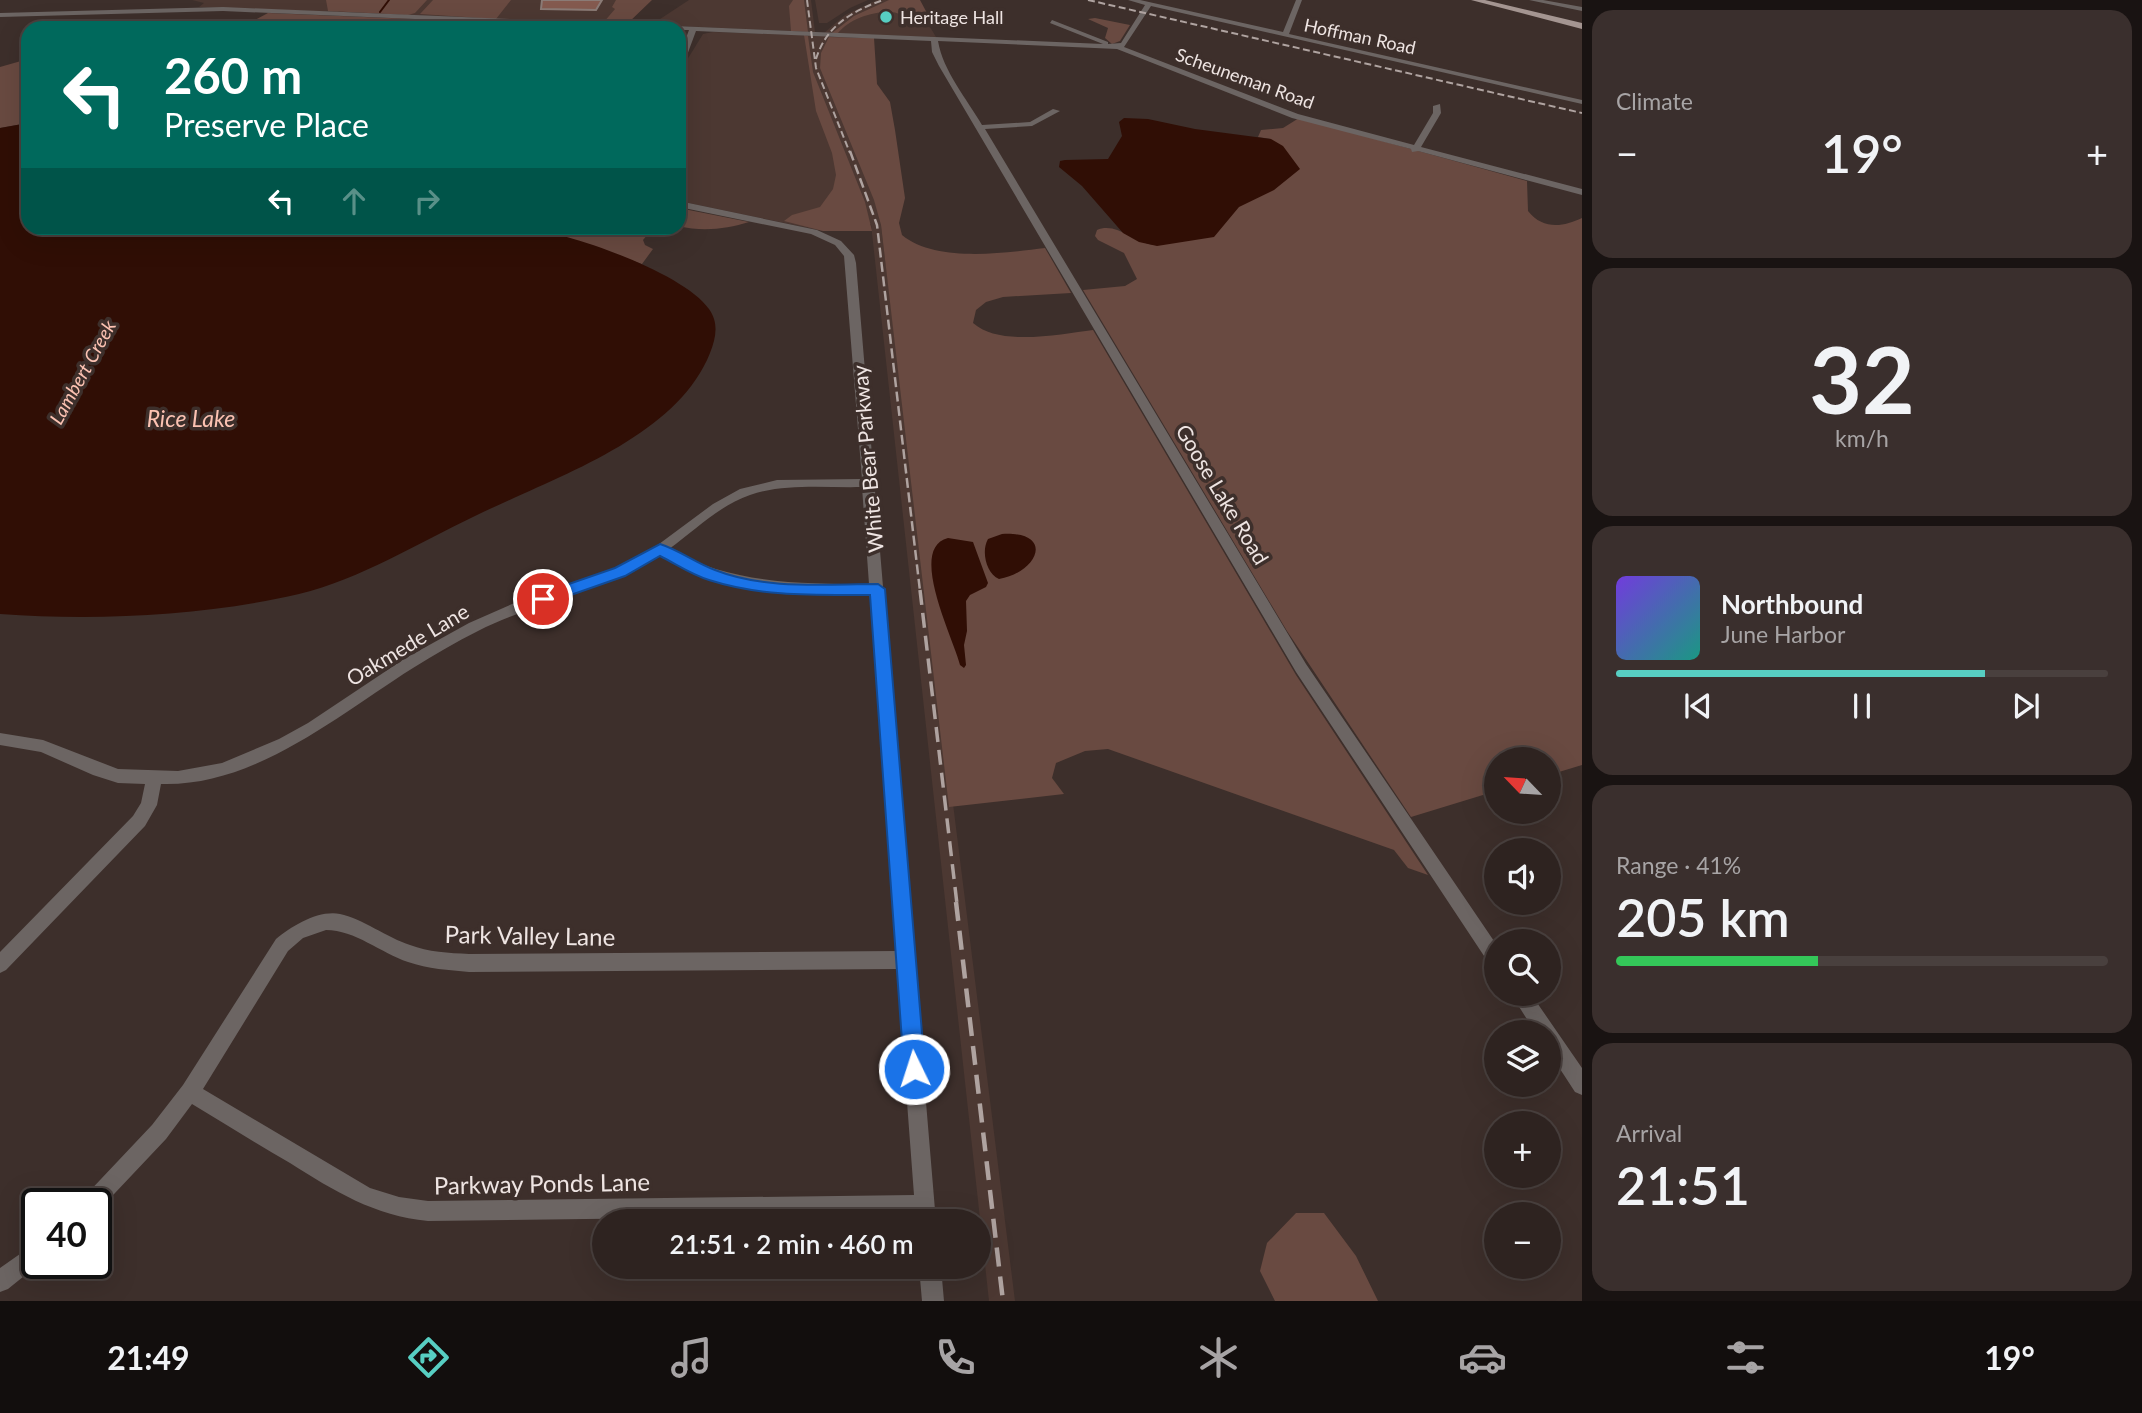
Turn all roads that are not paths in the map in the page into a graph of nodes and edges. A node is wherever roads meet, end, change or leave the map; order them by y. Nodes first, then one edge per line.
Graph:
1 (1131, 0) edge
2 (1299, 0) edge
3 (1475, 0) edge
4 (1503, 0) edge
5 (1532, 0) edge
6 (136, 1) edge
7 (1149, 4) junction
8 (1582, 9) edge
9 (114, 11) junction
10 (0, 15) edge
11 (1582, 19) edge
12 (509, 21) edge
13 (1052, 22) dead end
14 (1582, 26) edge
15 (686, 29) edge
16 (693, 29) junction
17 (703, 29) junction
18 (1285, 36) junction
19 (934, 39) junction
20 (686, 44) edge
21 (1113, 47) junction
22 (687, 51) edge
23 (1582, 102) edge
24 (1437, 106) dead end
25 (1056, 111) dead end
26 (980, 127) junction
27 (1415, 150) junction
28 (1582, 192) edge
29 (686, 205) edge
30 (869, 483) junction
31 (660, 550) junction
32 (878, 589) junction
33 (0, 739) edge
34 (155, 779) junction
35 (1484, 941) edge
36 (906, 961) junction
37 (0, 964) edge
38 (1561, 1054) edge
39 (1582, 1085) edge
40 (190, 1092) junction
41 (106, 1188) edge
42 (925, 1209) edge
43 (592, 1212) edge
44 (21, 1265) edge
45 (931, 1279) edge
46 (0, 1281) edge
47 (933, 1301) edge

1 - 7 street, Hoffman Road
2 - 18 street
3 - 14 main road
4 - 11 main road
5 - 8 street
6 - 9 street
7 - 18 street, Hoffman Road
7 - 21 street
9 - 10 street
9 - 12 street
13 - 21 street
15 - 16 street
16 - 17 street
16 - 20 street
17 - 19 street
17 - 22 street
18 - 23 street, Hoffman Road
19 - 21 street
19 - 26 street, Goose Lake Road
21 - 27 street, Scheuneman Road
24 - 27 street
25 - 26 street
26 - 35 street, Goose Lake Road
27 - 28 street, Scheuneman Road
29 - 30 street, White Bear Parkway
30 - 31 street, Oakmede Lane
30 - 32 street, White Bear Parkway
31 - 32 street
31 - 34 street, Oakmede Lane
32 - 36 street, White Bear Parkway
33 - 34 street, Oakmede Lane
34 - 37 street
36 - 40 street, Park Valley Lane
36 - 42 street, White Bear Parkway
38 - 39 street
40 - 41 street, Park Valley Lane
40 - 43 street, Parkway Ponds Lane
44 - 46 street
45 - 47 street

